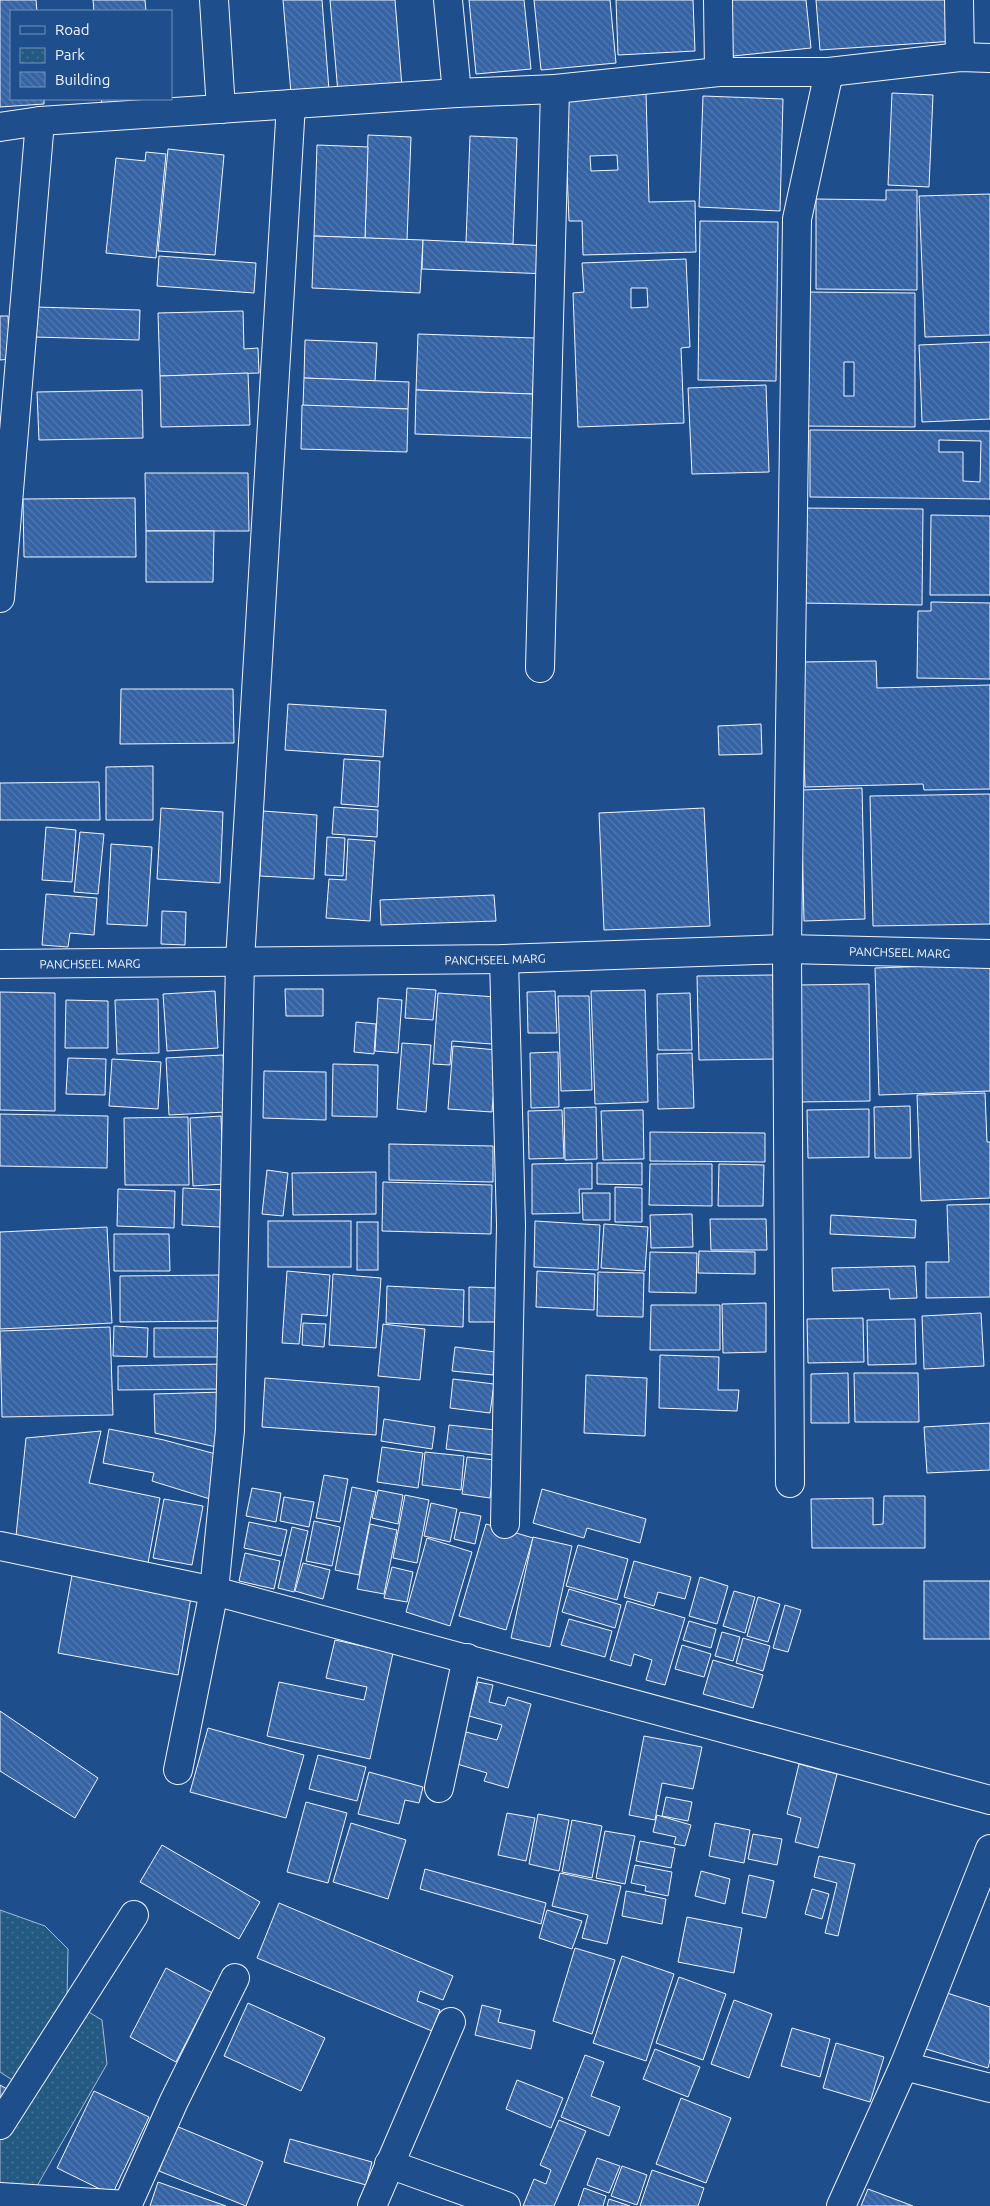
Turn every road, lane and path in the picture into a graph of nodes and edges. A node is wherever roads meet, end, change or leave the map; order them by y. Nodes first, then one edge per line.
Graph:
1 (214, 0) edge
2 (448, 0) edge
3 (718, 0) edge
4 (959, 0) edge
5 (960, 57) junction
6 (990, 58) edge
7 (719, 72) junction
8 (829, 72) junction
9 (555, 89) junction
10 (457, 93) junction
11 (291, 104) junction
12 (221, 108) junction
13 (40, 121) junction
14 (0, 127) edge
15 (0, 598) edge
16 (540, 668) dead end
17 (787, 950) junction
18 (990, 954) edge
19 (504, 959) junction
20 (240, 961) junction
21 (0, 964) edge
22 (790, 1483) dead end
23 (505, 1524) dead end
24 (0, 1546) edge
25 (214, 1591) junction
26 (467, 1658) junction
27 (178, 1770) dead end
28 (439, 1788) dead end
29 (990, 1800) edge
30 (990, 1849) edge
31 (134, 1915) dead end
32 (235, 1978) dead end
33 (451, 2022) dead end
34 (904, 2066) junction
35 (990, 2088) edge
36 (0, 2125) edge
37 (389, 2164) junction
38 (0, 2196) edge
39 (127, 2205) edge
40 (372, 2206) edge
41 (506, 2206) edge
42 (842, 2206) edge

1 - 12 street
2 - 10 street
3 - 7 street
4 - 5 street
5 - 6 street
5 - 8 street
7 - 8 street
7 - 9 street
8 - 17 street
9 - 10 street
9 - 16 street
10 - 11 street
11 - 12 street
11 - 20 street
12 - 13 street
13 - 14 street
13 - 15 street
17 - 18 street, PANCHSEEL MARG
17 - 19 street, PANCHSEEL MARG
17 - 22 street
19 - 20 street, PANCHSEEL MARG
19 - 23 street
20 - 21 street, PANCHSEEL MARG
20 - 25 street
24 - 25 street
25 - 26 street
25 - 27 street
26 - 28 street
26 - 29 street
30 - 34 street
31 - 36 street
32 - 39 street
33 - 37 street
34 - 35 street
34 - 42 street
37 - 40 street
37 - 41 street
38 - 39 street

